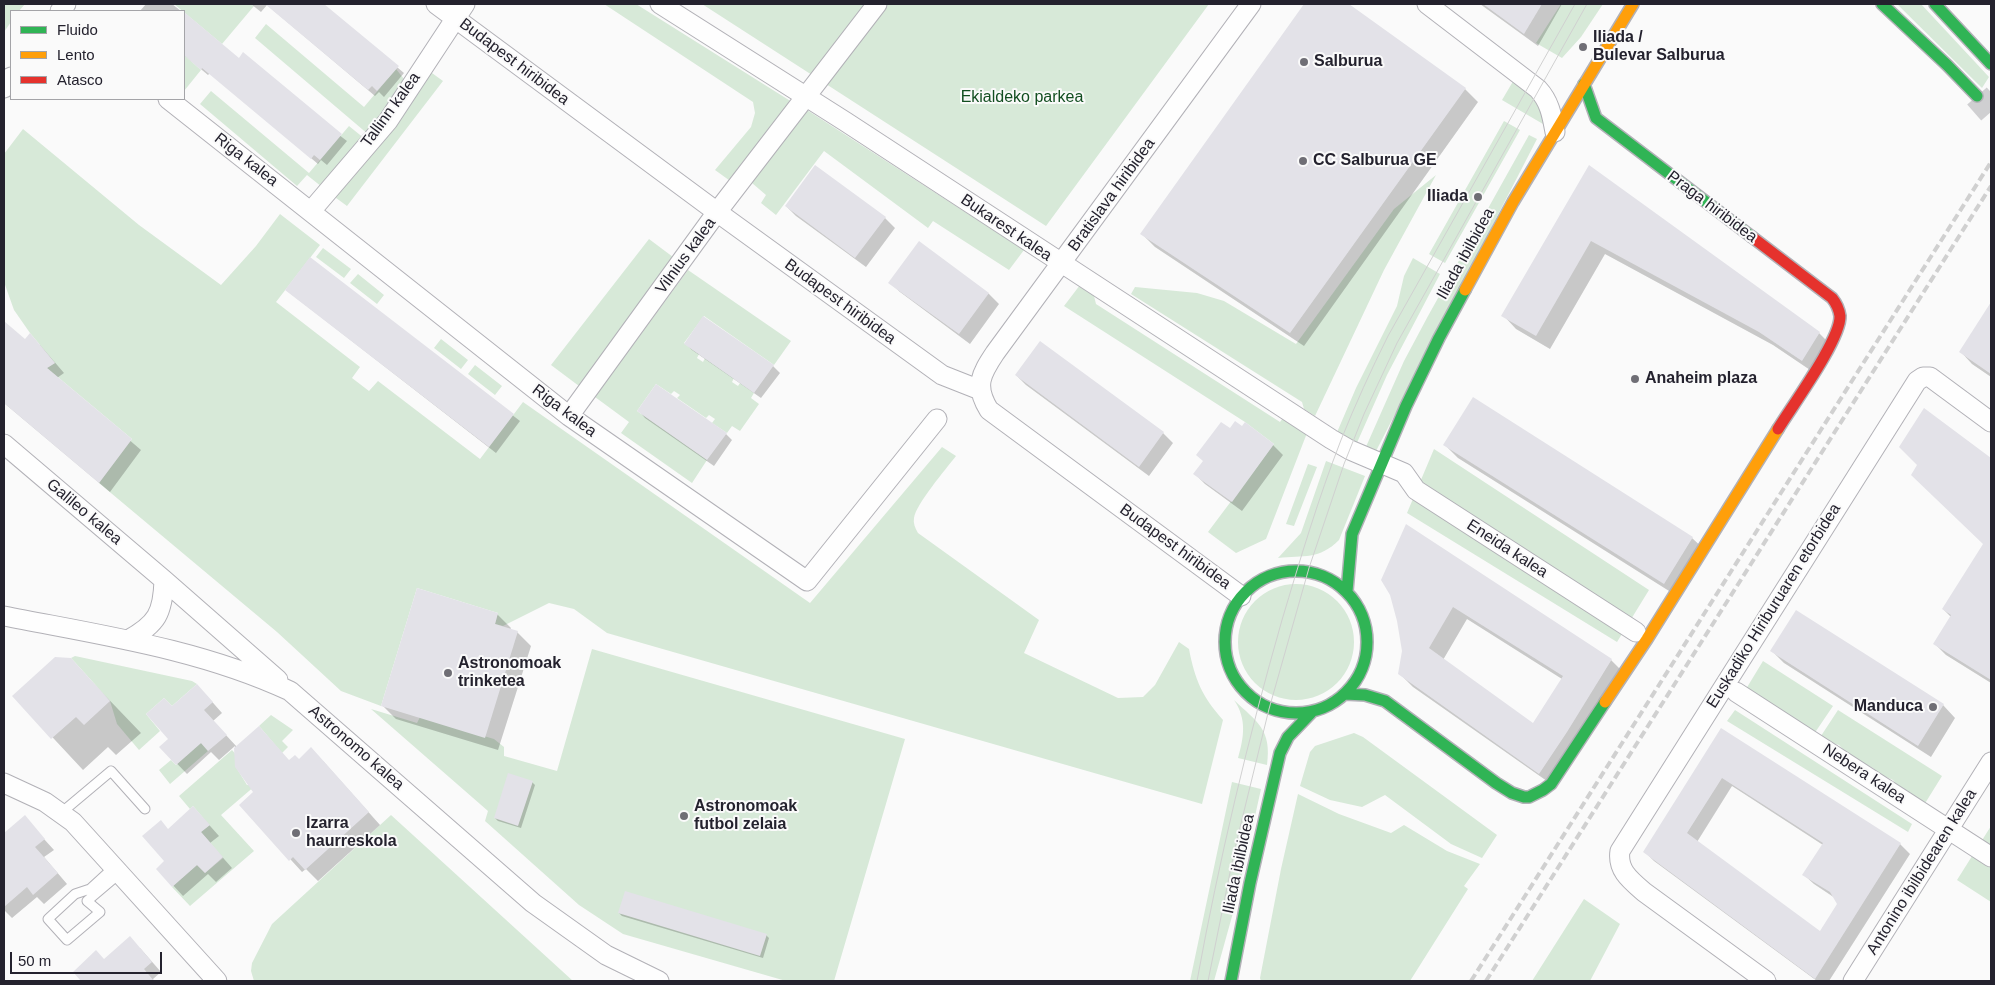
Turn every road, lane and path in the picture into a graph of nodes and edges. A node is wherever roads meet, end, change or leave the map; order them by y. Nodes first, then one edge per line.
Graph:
1 (436, 4) edge
2 (660, 4) edge
3 (878, 4) edge
4 (1251, 4) edge
5 (1428, 4) edge
6 (1633, 4) edge
7 (1882, 4) edge
8 (1935, 4) edge
9 (460, 11) edge
10 (1991, 64) edge
11 (1584, 84) junction
12 (1977, 96) tunnel mouth
13 (806, 97) junction
14 (169, 100) edge
15 (1555, 132) junction
16 (311, 212) junction
17 (717, 212) junction
18 (1061, 264) junction
19 (980, 390) junction
20 (569, 416) junction
21 (937, 419) dead end
22 (1991, 422) edge
23 (4, 444) edge
24 (1381, 463) junction
25 (1352, 534) junction
26 (1341, 547) dead end
27 (1319, 563) dead end
28 (1298, 571) junction
29 (164, 580) junction
30 (1346, 591) junction
31 (1241, 596) junction
32 (4, 616) edge
33 (1636, 632) dead end
34 (128, 640) junction
35 (290, 691) junction
36 (1736, 692) dead end
37 (1345, 694) junction
38 (1255, 701) junction
39 (1311, 713) junction
40 (1269, 721) dead end
41 (1276, 738) dead end
42 (1280, 753) junction
43 (1991, 762) edge
44 (4, 783) edge
45 (145, 809) dead end
46 (61, 813) junction
47 (1948, 830) junction
48 (1991, 857) edge
49 (118, 870) junction
50 (217, 981) edge
51 (659, 981) edge
52 (1231, 981) edge
53 (1766, 981) edge
54 (1853, 981) edge

1 - 9 street, Budapest hiribidea
2 - 13 street, Bukarest kalea
3 - 13 street, Vilnius kalea
4 - 18 street, Bratislava hiribidea
5 - 15 street
6 - 11 main road, Iliada ibilbidea
7 - 12 main road
8 - 10 main road
9 - 16 street, Tallinn kalea
9 - 17 street, Budapest hiribidea
11 - 15 main road, Iliada ibilbidea
11 - 37 main road, Praga hiribidea
13 - 17 street, Vilnius kalea
13 - 18 street, Bukarest kalea
14 - 16 street, Riga kalea
15 - 24 main road, Iliada ibilbidea
16 - 20 street, Riga kalea
17 - 19 street, Budapest hiribidea
17 - 20 street, Vilnius kalea
18 - 19 street, Bratislava hiribidea
18 - 24 street, Bukarest kalea
19 - 31 street, Budapest hiribidea
20 - 21 street, Riga kalea
22 - 53 street, Euskadiko Hiriburuaren etorbidea
23 - 29 street, Galileo kalea
24 - 25 main road, Iliada ibilbidea
24 - 33 street, Eneida kalea
25 - 26 main road, Iliada ibilbidea
25 - 30 main road, Iliada ibilbidea
27 - 28 main road
28 - 30 main road
28 - 31 main road
29 - 34 street
29 - 35 street, Galileo kalea
30 - 37 main road
31 - 38 main road
32 - 34 street, Astronomo kalea
34 - 35 street, Astronomo kalea
35 - 51 street, Astronomo kalea
36 - 47 street, Nebera kalea
37 - 39 main road
38 - 39 main road
38 - 40 main road
39 - 42 main road, Iliada ibilbidea
41 - 42 main road, Iliada ibilbidea
42 - 52 main road, Iliada ibilbidea
43 - 47 street, Antonino ibilbidearen kalea
44 - 46 street
45 - 46 lane
46 - 49 street
47 - 48 street, Nebera kalea
47 - 54 street, Antonino ibilbidearen kalea
49 - 49 lane
49 - 50 street

